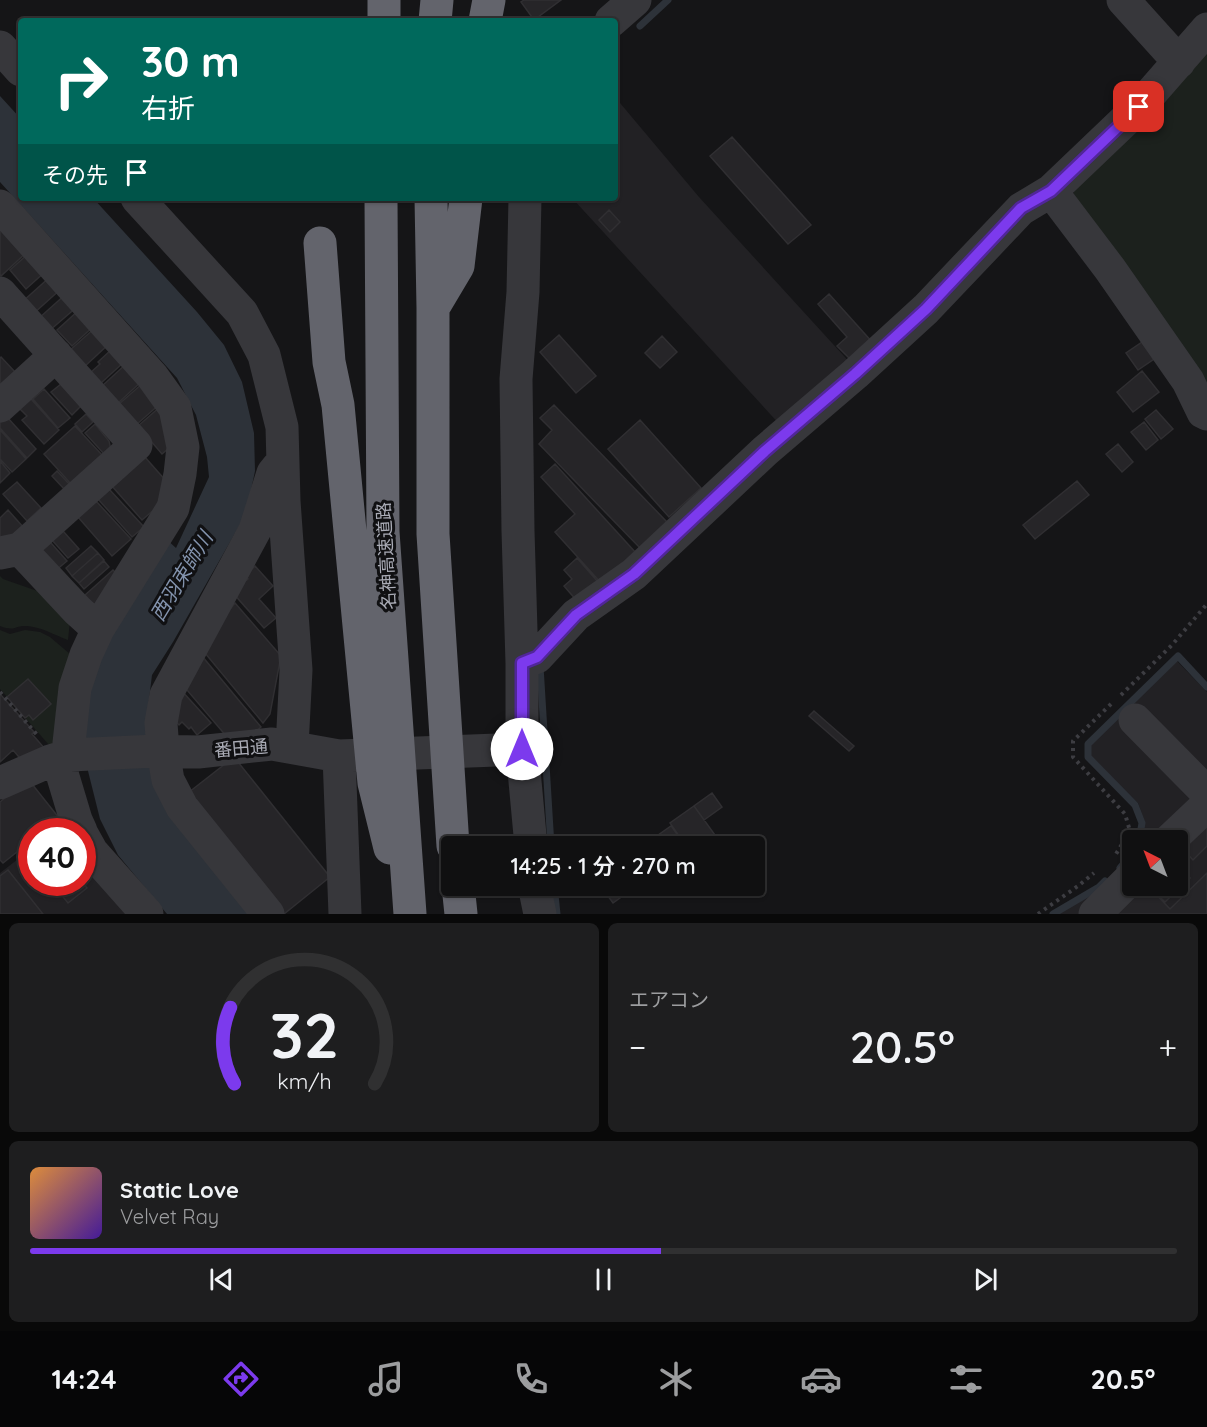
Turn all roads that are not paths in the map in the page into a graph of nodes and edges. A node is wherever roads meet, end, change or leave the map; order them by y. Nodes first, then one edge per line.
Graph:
1 (384, 0) edge
2 (437, 0) edge
3 (489, 0) edge
4 (1123, 0) edge
5 (384, 18) edge
6 (435, 18) edge
7 (486, 18) edge
8 (1207, 29) edge
9 (0, 47) edge
10 (1179, 62) junction
11 (9, 79) edge
12 (1051, 191) junction
13 (140, 201) edge
14 (381, 201) edge
15 (430, 201) edge
16 (465, 201) edge
17 (525, 201) edge
18 (0, 206) edge
19 (320, 243) dead end
20 (0, 293) edge
21 (433, 308) junction
22 (56, 355) junction
23 (0, 406) edge
24 (1207, 414) edge
25 (283, 461) junction
26 (10, 551) edge
27 (98, 629) junction
28 (522, 663) junction
29 (1136, 720) dead end
30 (383, 734) junction
31 (292, 747) junction
32 (522, 749) junction
33 (159, 751) junction
34 (339, 756) junction
35 (60, 758) junction
36 (387, 778) junction
37 (0, 783) edge
38 (1207, 793) edge
39 (1207, 805) edge
40 (75, 818) edge
41 (1181, 830) edge
42 (452, 836) edge
43 (530, 836) edge
44 (96, 857) edge
45 (1121, 868) edge
46 (459, 896) edge
47 (536, 896) edge
48 (147, 914) edge
49 (268, 914) edge
50 (345, 914) edge
51 (405, 914) edge
52 (410, 914) edge
53 (461, 914) edge
54 (540, 914) edge
55 (1095, 914) edge

1 - 5 highway
2 - 6 highway
3 - 7 highway
4 - 10 street
8 - 10 street
9 - 11 street
10 - 12 street
12 - 24 street
12 - 28 street
13 - 25 street
14 - 30 highway, 名神高速道路
15 - 21 highway
16 - 21 highway
17 - 28 street
18 - 27 street
19 - 30 highway
20 - 22 street
21 - 42 highway
22 - 23 street
22 - 26 street
25 - 31 street
25 - 33 street
26 - 27 street
27 - 35 street
28 - 32 street
29 - 38 street
30 - 36 highway
31 - 33 street, 番田通
31 - 34 street, 番田通
32 - 34 street, 番田通
32 - 43 street
33 - 35 street, 番田通
33 - 49 street
34 - 50 street
35 - 37 street, 番田通
35 - 40 street
36 - 51 highway
36 - 52 highway
39 - 41 street
44 - 48 street
45 - 55 street
46 - 53 highway
47 - 54 street

